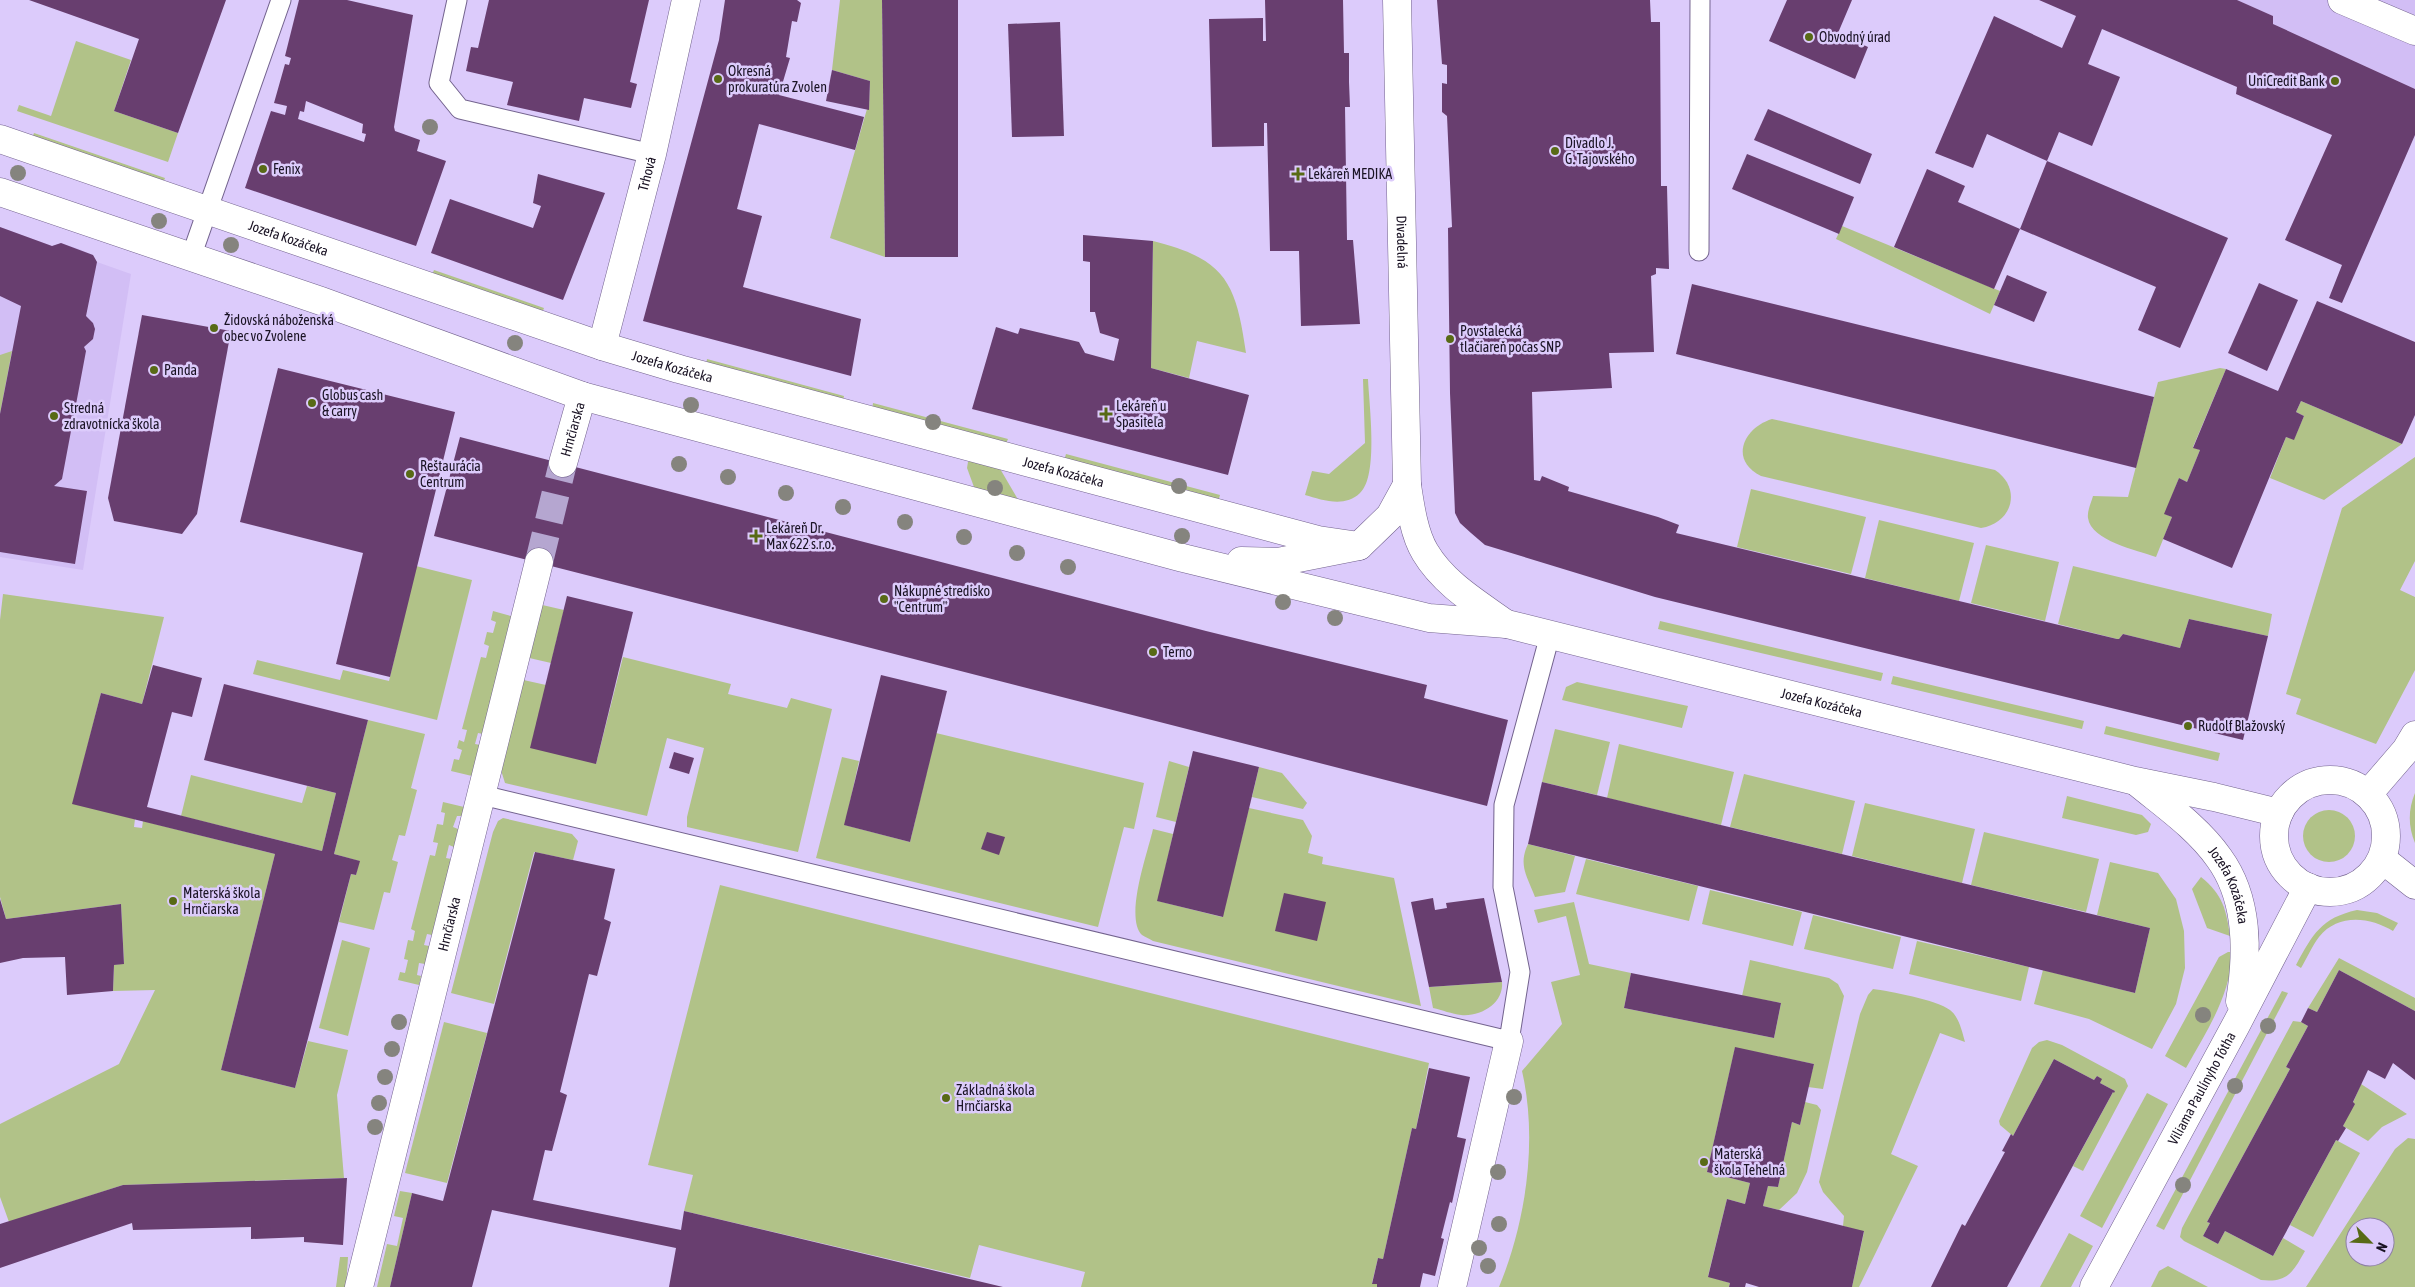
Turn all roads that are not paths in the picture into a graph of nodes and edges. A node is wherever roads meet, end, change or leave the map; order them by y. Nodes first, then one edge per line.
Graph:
1 (281, 0) edge
2 (458, 0) edge
3 (686, 0) edge
4 (1397, 0) edge
5 (1700, 0) edge
6 (2342, 0) edge
7 (2415, 32) edge
8 (0, 139) edge
9 (652, 154) junction
10 (0, 192) edge
11 (208, 210) junction
12 (1699, 251) dead end
13 (191, 257) junction
14 (602, 346) junction
15 (582, 396) junction
16 (563, 464) tunnel mouth
17 (1407, 485) junction
18 (1359, 546) junction
19 (1183, 558) junction
20 (539, 562) tunnel mouth
21 (1507, 624) junction
22 (1550, 635) junction
23 (2415, 735) edge
24 (2135, 781) junction
25 (2368, 794) junction
26 (482, 795) junction
27 (2279, 813) junction
28 (2382, 859) junction
29 (2415, 885) edge
30 (2308, 887) junction
31 (2236, 1025) junction
32 (1509, 1040) junction
33 (359, 1287) edge
34 (1452, 1287) edge
35 (2094, 1287) edge

1 - 11 lane
2 - 9 lane
3 - 9 street, Trhová
4 - 17 street, Divadelná
5 - 12 lane
6 - 7 street
8 - 11 street, Jozefa Kozáčeka
9 - 14 street, Trhová
10 - 13 street, Jozefa Kozáčeka
11 - 13 lane
11 - 14 street, Jozefa Kozáčeka
13 - 15 street, Jozefa Kozáčeka
14 - 18 street, Jozefa Kozáčeka
15 - 16 street, Hrnčiarska
15 - 19 street, Jozefa Kozáčeka
17 - 18 street
17 - 21 street, Jozefa Kozáčeka
18 - 19 street, Jozefa Kozáčeka
19 - 21 street, Jozefa Kozáčeka
20 - 26 street, Hrnčiarska
21 - 22 street, Jozefa Kozáčeka
22 - 24 street, Jozefa Kozáčeka
22 - 32 lane
23 - 25 street
24 - 27 street, Jozefa Kozáčeka
24 - 31 street, Jozefa Kozáčeka
25 - 27 street
25 - 28 street
26 - 32 lane
26 - 33 street, Hrnčiarska
27 - 30 street
28 - 29 street
28 - 30 street
30 - 31 street, Viliama Paulínyho Tótha
31 - 35 street, Viliama Paulínyho Tótha
32 - 34 street

